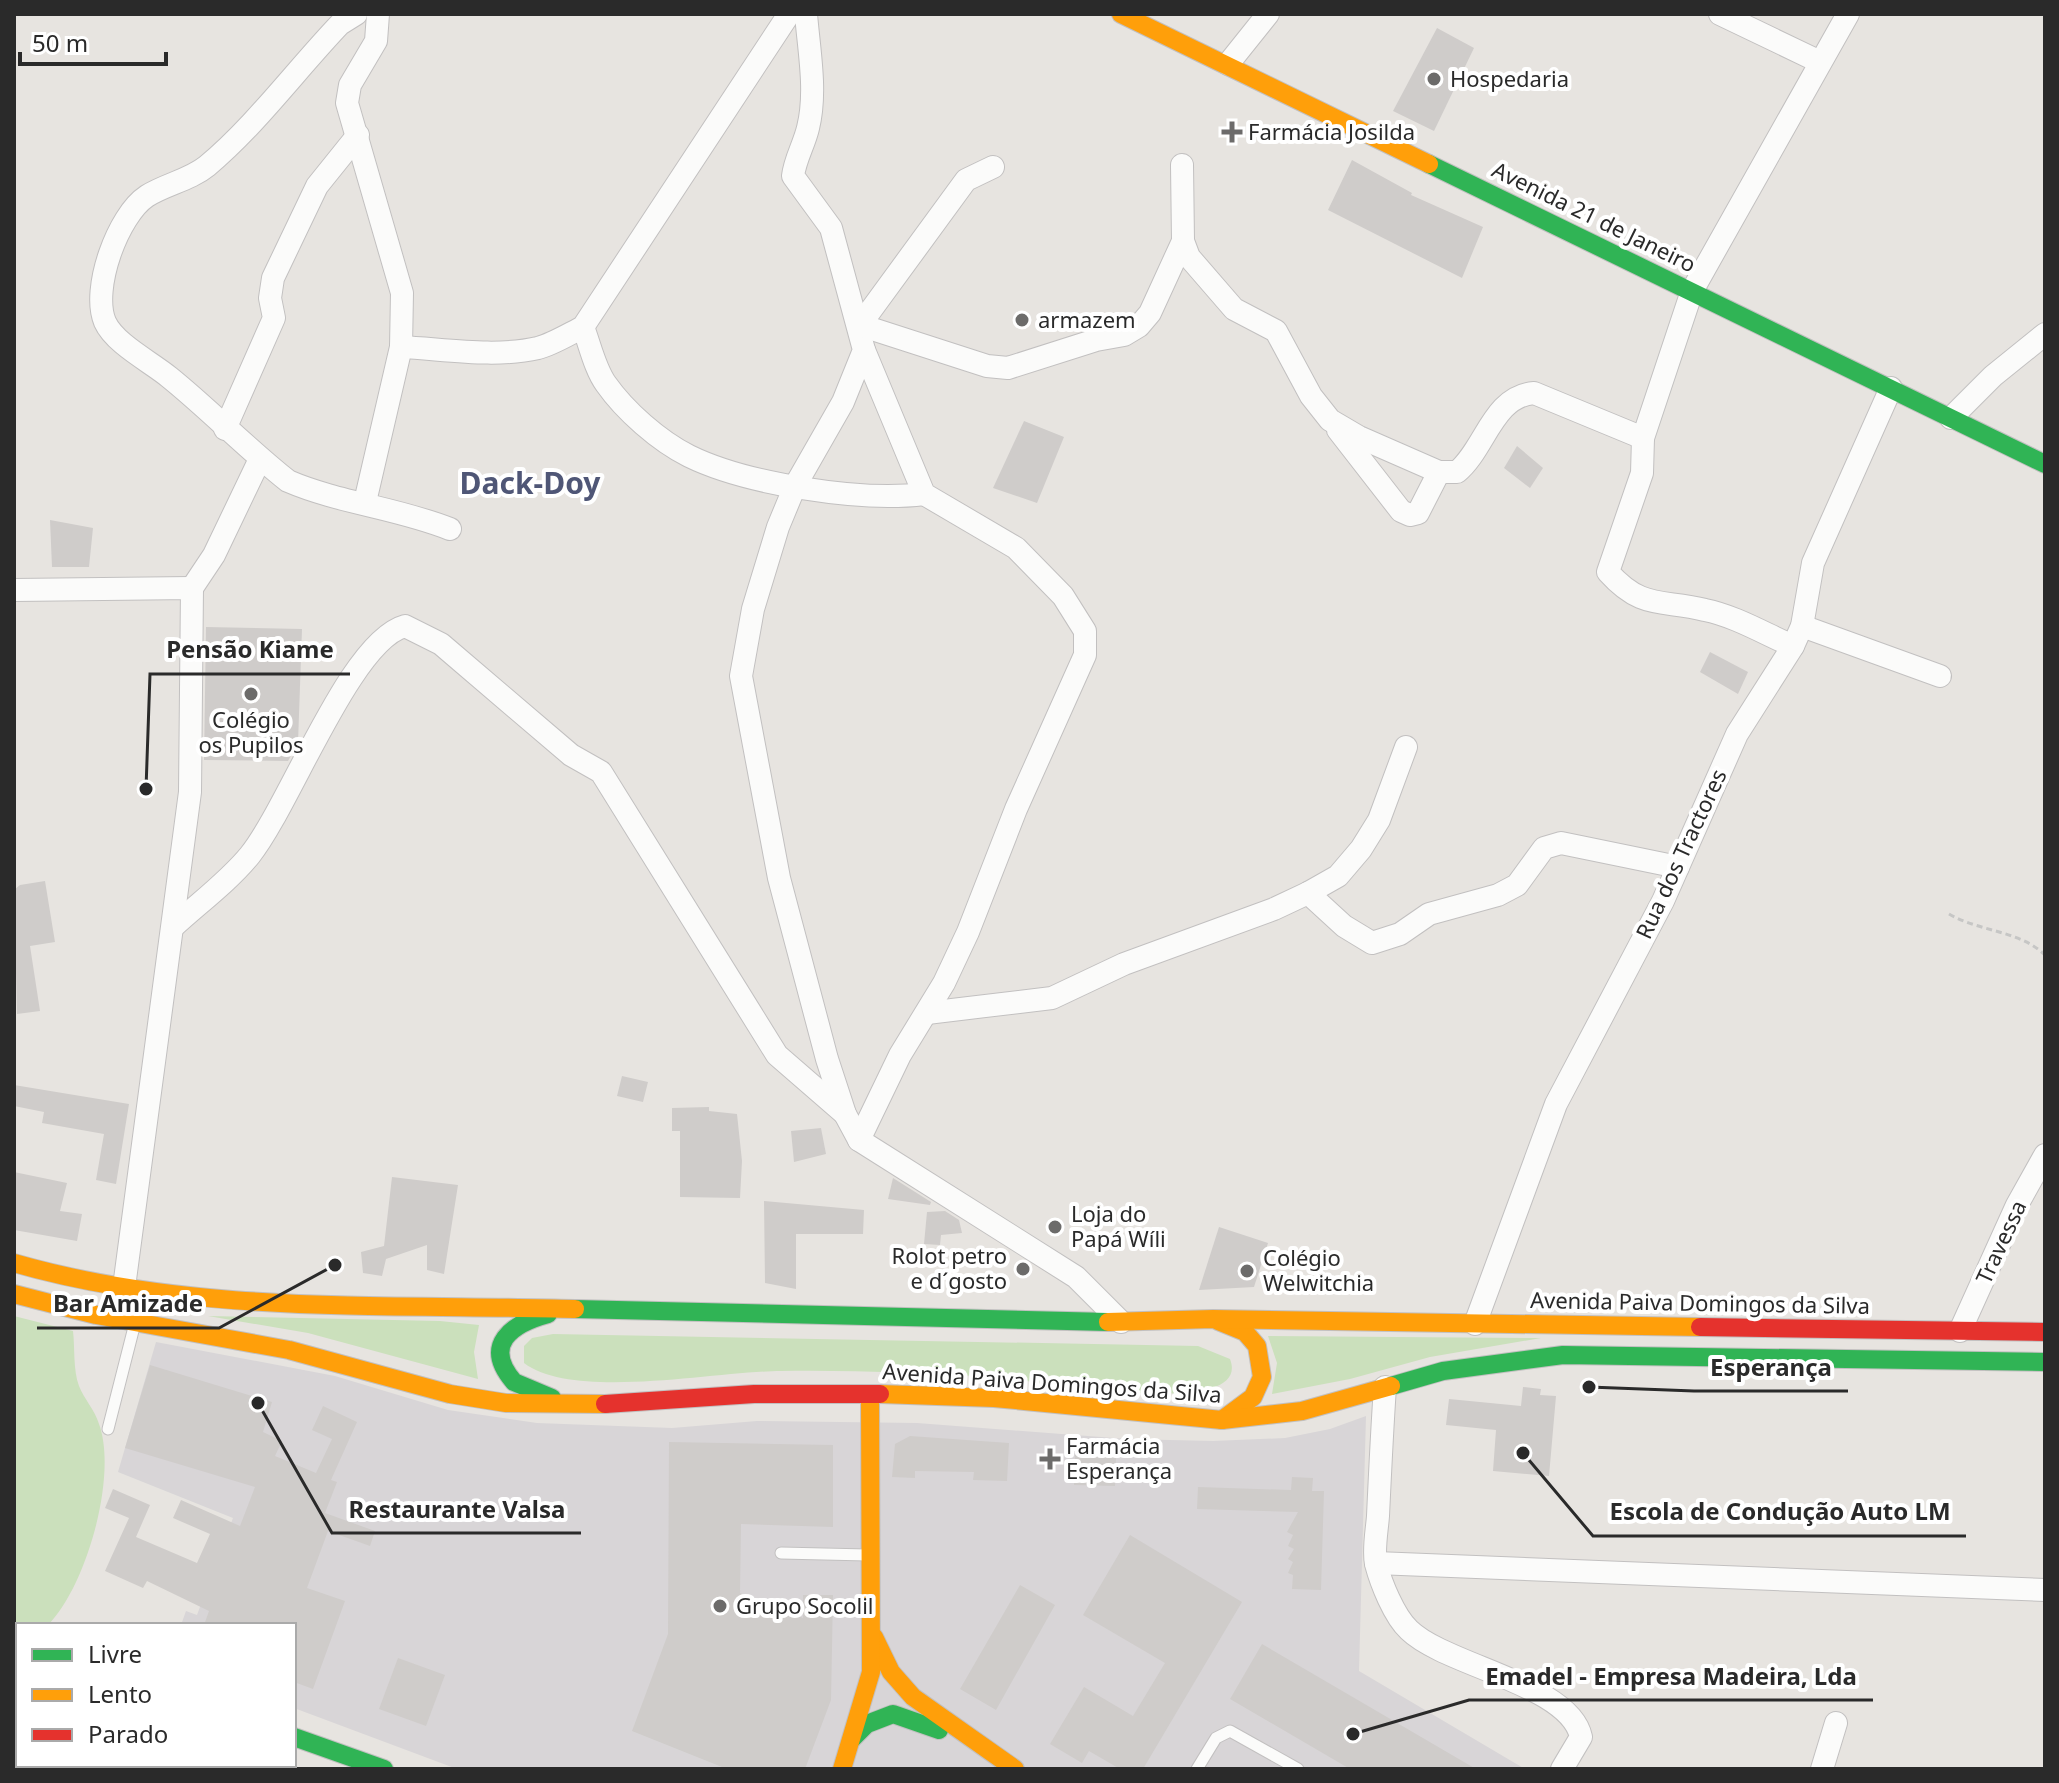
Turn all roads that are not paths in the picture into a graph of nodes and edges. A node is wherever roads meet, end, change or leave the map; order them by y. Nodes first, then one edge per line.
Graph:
1 (356, 14) edge
2 (378, 14) edge
3 (789, 14) edge
4 (806, 14) edge
5 (1121, 14) edge
6 (1268, 14) edge
7 (1720, 14) edge
8 (1848, 14) edge
9 (1820, 62) junction
10 (1228, 64) junction
11 (358, 135) junction
12 (1182, 165) dead end
13 (993, 167) dead end
14 (1183, 241) junction
15 (1692, 291) junction
16 (860, 325) junction
17 (583, 327) junction
18 (2045, 334) edge
19 (401, 347) junction
20 (864, 350) junction
21 (1891, 388) junction
22 (1951, 418) junction
23 (1330, 420) junction
24 (225, 429) junction
25 (1643, 438) junction
26 (260, 459) junction
27 (2045, 464) edge
28 (1439, 472) junction
29 (795, 486) junction
30 (924, 494) junction
31 (365, 502) junction
32 (450, 529) dead end
33 (192, 588) junction
34 (14, 590) edge
35 (1798, 636) junction
36 (1940, 676) dead end
37 (1406, 747) dead end
38 (1678, 867) junction
39 (1308, 893) junction
40 (174, 926) junction
41 (927, 1013) junction
42 (845, 1114) junction
43 (859, 1140) junction
44 (2045, 1155) edge
45 (14, 1263) edge
46 (124, 1287) junction
47 (14, 1294) edge
48 (575, 1308) junction
49 (1213, 1319) junction
50 (135, 1322) junction
51 (1121, 1322) junction
52 (1475, 1324) junction
53 (1960, 1331) junction
54 (2045, 1332) edge
55 (2045, 1362) edge
56 (1385, 1387) junction
57 (870, 1394) junction
58 (575, 1406) junction
59 (1222, 1420) junction
60 (108, 1429) dead end
61 (781, 1553) dead end
62 (872, 1555) junction
63 (1376, 1563) junction
64 (2045, 1590) edge
65 (871, 1632) junction
66 (1836, 1723) dead end
67 (296, 1738) edge
68 (852, 1739) junction
69 (985, 1751) junction
70 (384, 1769) edge
71 (842, 1769) edge
72 (1015, 1769) edge
73 (1197, 1769) edge
74 (1298, 1769) edge
75 (1562, 1769) edge
76 (1822, 1769) edge

1 - 24 street
2 - 11 street
3 - 17 street
4 - 16 street
5 - 10 main road, Avenida 21 de Janeiro
6 - 10 street
7 - 9 street
8 - 9 street
9 - 15 street
10 - 15 main road, Avenida 21 de Janeiro
11 - 19 street
11 - 24 street
12 - 14 street
13 - 16 street
14 - 16 street
14 - 23 street
15 - 21 main road, Avenida 21 de Janeiro
15 - 25 street
16 - 20 street
17 - 19 street
17 - 29 street
18 - 22 street
19 - 31 street
20 - 29 street
20 - 30 street
21 - 22 main road, Avenida 21 de Janeiro
21 - 35 street, Rua dos Tractores
22 - 27 main road, Avenida 21 de Janeiro
23 - 28 street
23 - 28 street
24 - 26 street
25 - 28 street
25 - 35 street
26 - 31 street
26 - 33 street
29 - 30 street
29 - 42 street
30 - 41 street
31 - 32 street
33 - 34 street
33 - 40 street
35 - 36 street
35 - 38 street, Rua dos Tractores
37 - 39 street
38 - 39 street
38 - 52 street, Rua dos Tractores
39 - 41 street
40 - 42 street
40 - 46 street
41 - 43 street
42 - 43 street
43 - 51 street
44 - 53 street, Travessa
45 - 46 main road, Avenida Paiva Domingos da Silva
46 - 48 main road, Avenida Paiva Domingos da Silva
47 - 50 main road, Avenida Paiva Domingos da Silva
48 - 51 main road, Avenida Paiva Domingos da Silva
48 - 58 main road
49 - 51 main road, Avenida Paiva Domingos da Silva
49 - 52 main road, Avenida Paiva Domingos da Silva
49 - 59 main road
50 - 58 main road, Avenida Paiva Domingos da Silva
50 - 60 lane
52 - 53 main road, Avenida Paiva Domingos da Silva
53 - 54 main road, Avenida Paiva Domingos da Silva
55 - 56 main road, Avenida Paiva Domingos da Silva
56 - 59 main road, Avenida Paiva Domingos da Silva
56 - 63 street
57 - 58 main road, Avenida Paiva Domingos da Silva
57 - 59 main road, Avenida Paiva Domingos da Silva
57 - 62 main road
61 - 62 lane
62 - 65 main road
63 - 64 street
63 - 75 street
65 - 68 main road
65 - 69 main road
66 - 76 street
67 - 70 main road
68 - 69 main road
68 - 71 main road
69 - 72 main road
73 - 74 lane

